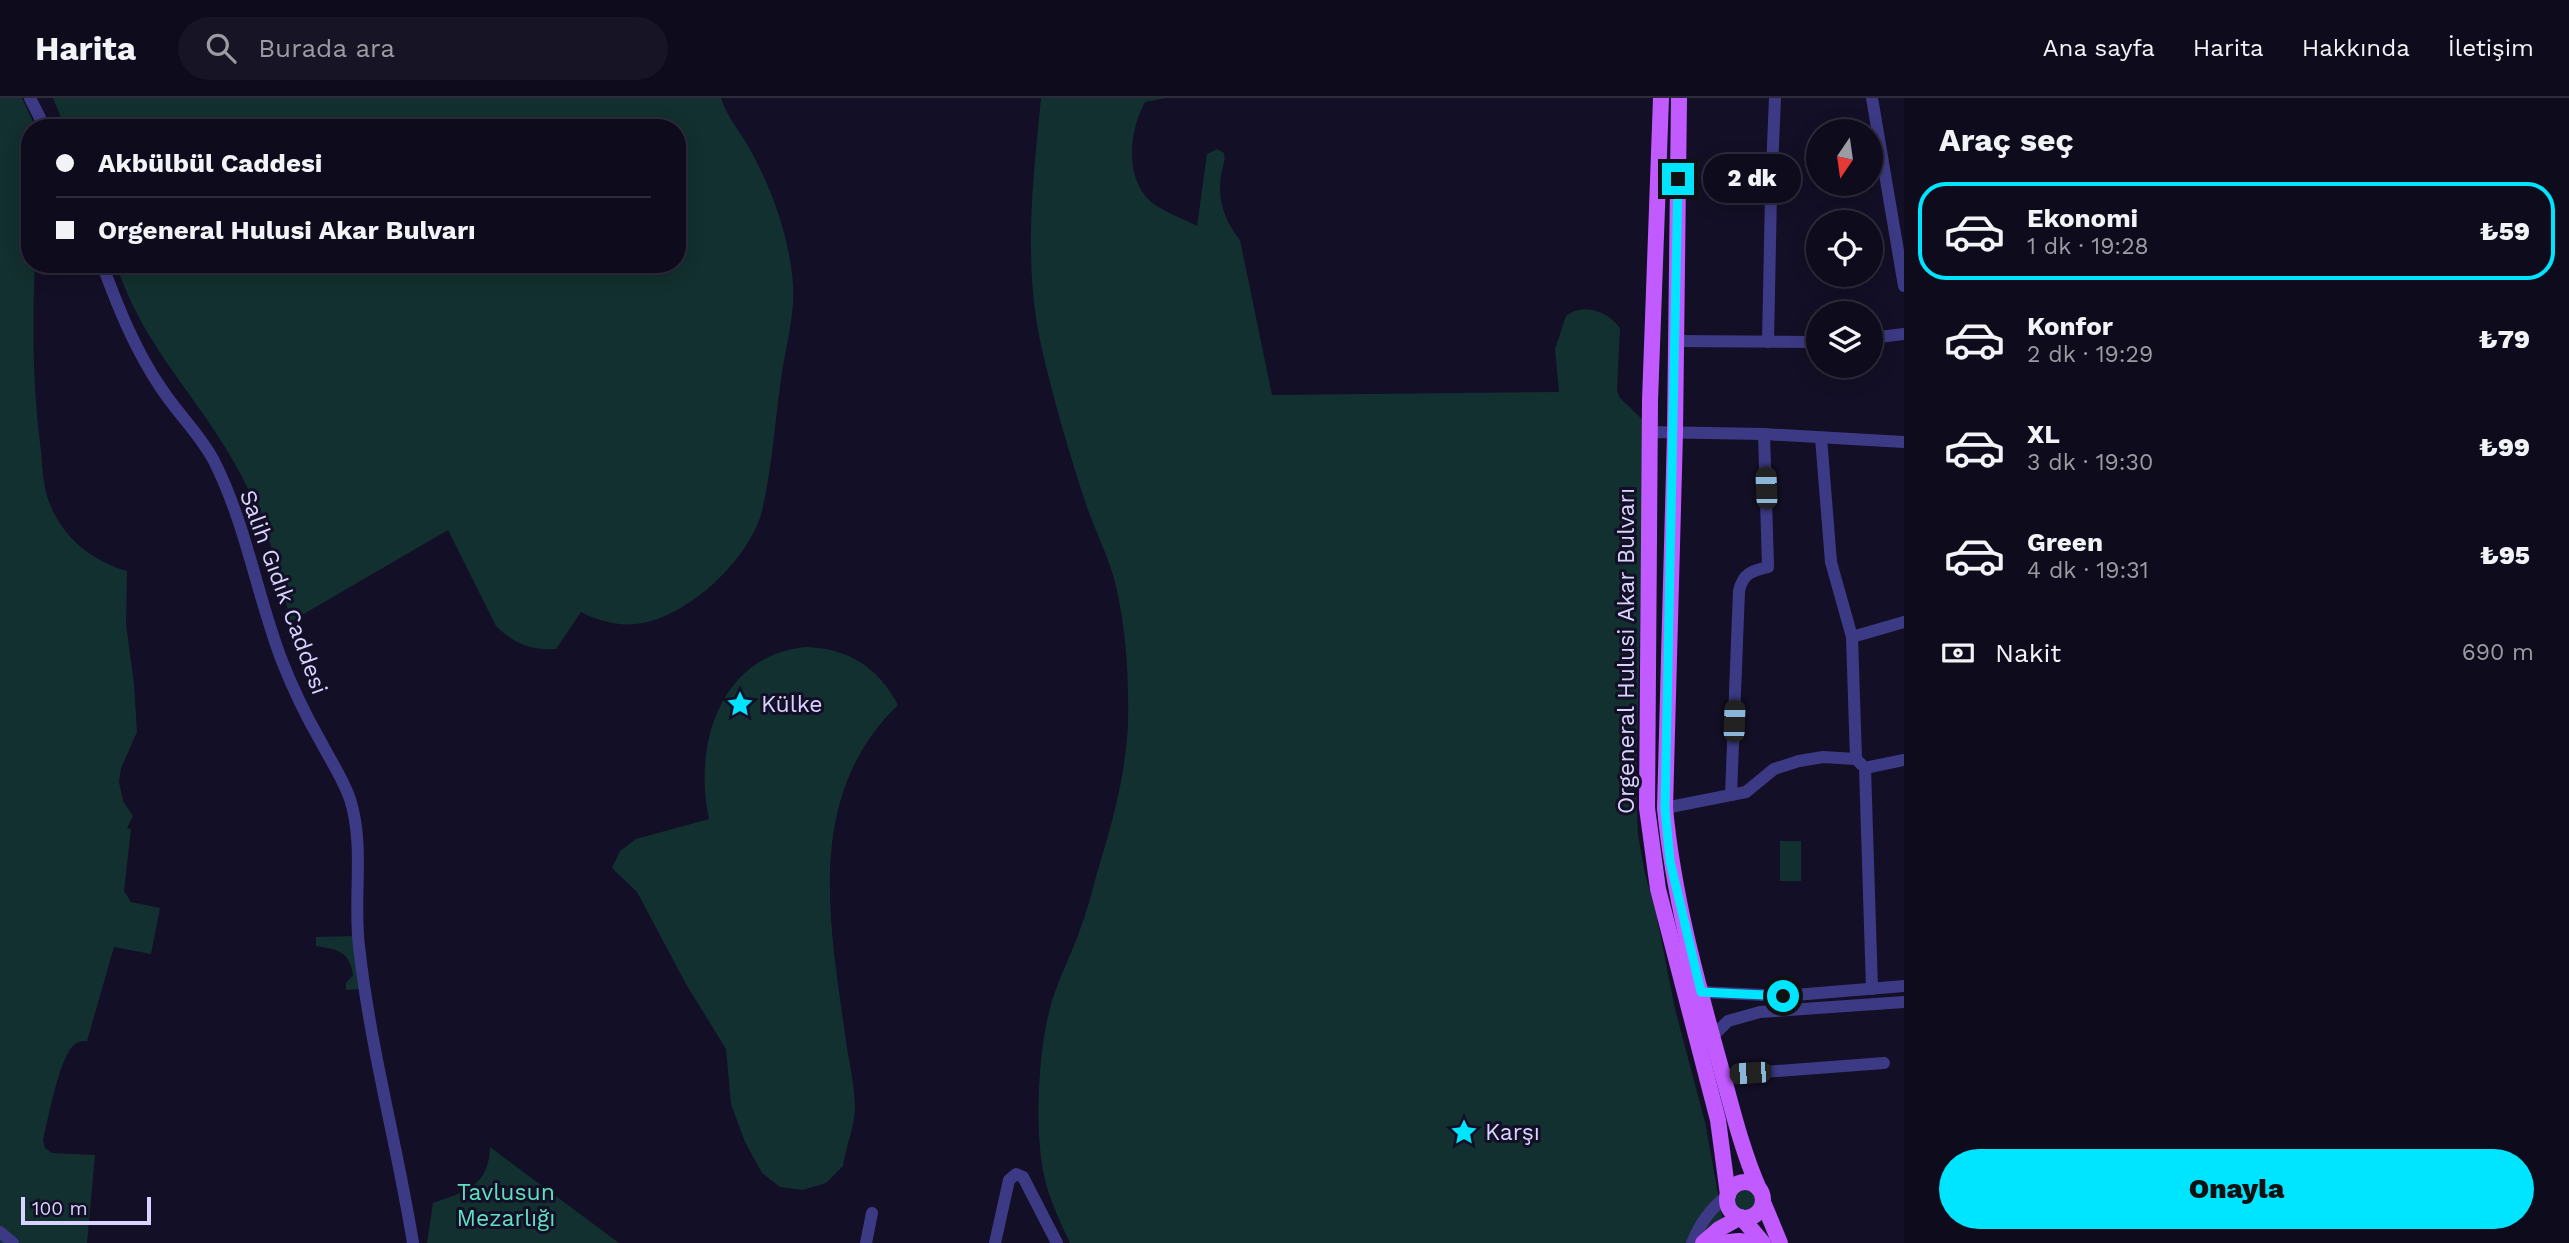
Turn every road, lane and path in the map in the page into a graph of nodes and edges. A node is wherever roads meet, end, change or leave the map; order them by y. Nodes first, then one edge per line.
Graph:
1 (30, 98) edge
2 (1661, 98) edge
3 (1679, 98) edge
4 (1776, 98) edge
5 (1872, 98) edge
6 (40, 119) edge
7 (105, 273) edge
8 (1904, 286) edge
9 (1904, 334) edge
10 (1883, 337) edge
11 (1676, 341) junction
12 (1768, 342) junction
13 (1806, 342) edge
14 (1650, 432) junction
15 (1675, 433) junction
16 (1765, 434) junction
17 (1821, 438) junction
18 (1904, 442) edge
19 (1904, 622) edge
20 (1852, 637) junction
21 (1904, 760) edge
22 (1861, 764) junction
23 (1731, 795) junction
24 (1665, 808) junction
25 (1904, 986) edge
26 (1872, 989) junction
27 (1701, 992) junction
28 (1904, 1002) edge
29 (1713, 1036) junction
30 (1884, 1063) dead end
31 (1723, 1075) junction
32 (1728, 1195) junction
33 (1761, 1196) junction
34 (872, 1213) dead end
35 (1741, 1217) junction
36 (0, 1232) edge
37 (13, 1243) edge
38 (413, 1243) edge
39 (866, 1243) edge
40 (995, 1243) edge
41 (1057, 1243) edge
42 (1692, 1243) edge
43 (1703, 1243) edge
44 (1719, 1243) edge
45 (1755, 1243) edge
46 (1763, 1243) edge
47 (1780, 1243) edge

1 - 6 street
2 - 14 main road, Orgeneral Hulusi Akar Bulvarı
3 - 11 main road, Orgeneral Hulusi Akar Bulvarı
4 - 12 street
5 - 8 street
7 - 38 street, Salih Gıdık Caddesi
9 - 10 street
11 - 12 street
11 - 15 main road, Orgeneral Hulusi Akar Bulvarı
12 - 13 street
14 - 15 street
14 - 32 main road, Orgeneral Hulusi Akar Bulvarı
15 - 16 street
15 - 24 main road, Orgeneral Hulusi Akar Bulvarı
16 - 17 street
16 - 23 street
17 - 18 street
17 - 20 street
19 - 20 street
20 - 22 street
21 - 22 street
22 - 23 street
22 - 26 street
23 - 24 street
24 - 27 main road, Orgeneral Hulusi Akar Bulvarı
25 - 26 street
26 - 27 street
27 - 29 main road, Orgeneral Hulusi Akar Bulvarı
28 - 29 street
29 - 31 main road, Orgeneral Hulusi Akar Bulvarı
30 - 31 street
31 - 33 main road, Orgeneral Hulusi Akar Bulvarı
32 - 33 main road
32 - 35 main road
32 - 42 street
33 - 35 main road
33 - 47 main road, Orgeneral Hulusi Akar Bulvarı
34 - 39 street
35 - 43 main road
35 - 46 main road
36 - 37 street
40 - 41 street
44 - 45 main road

